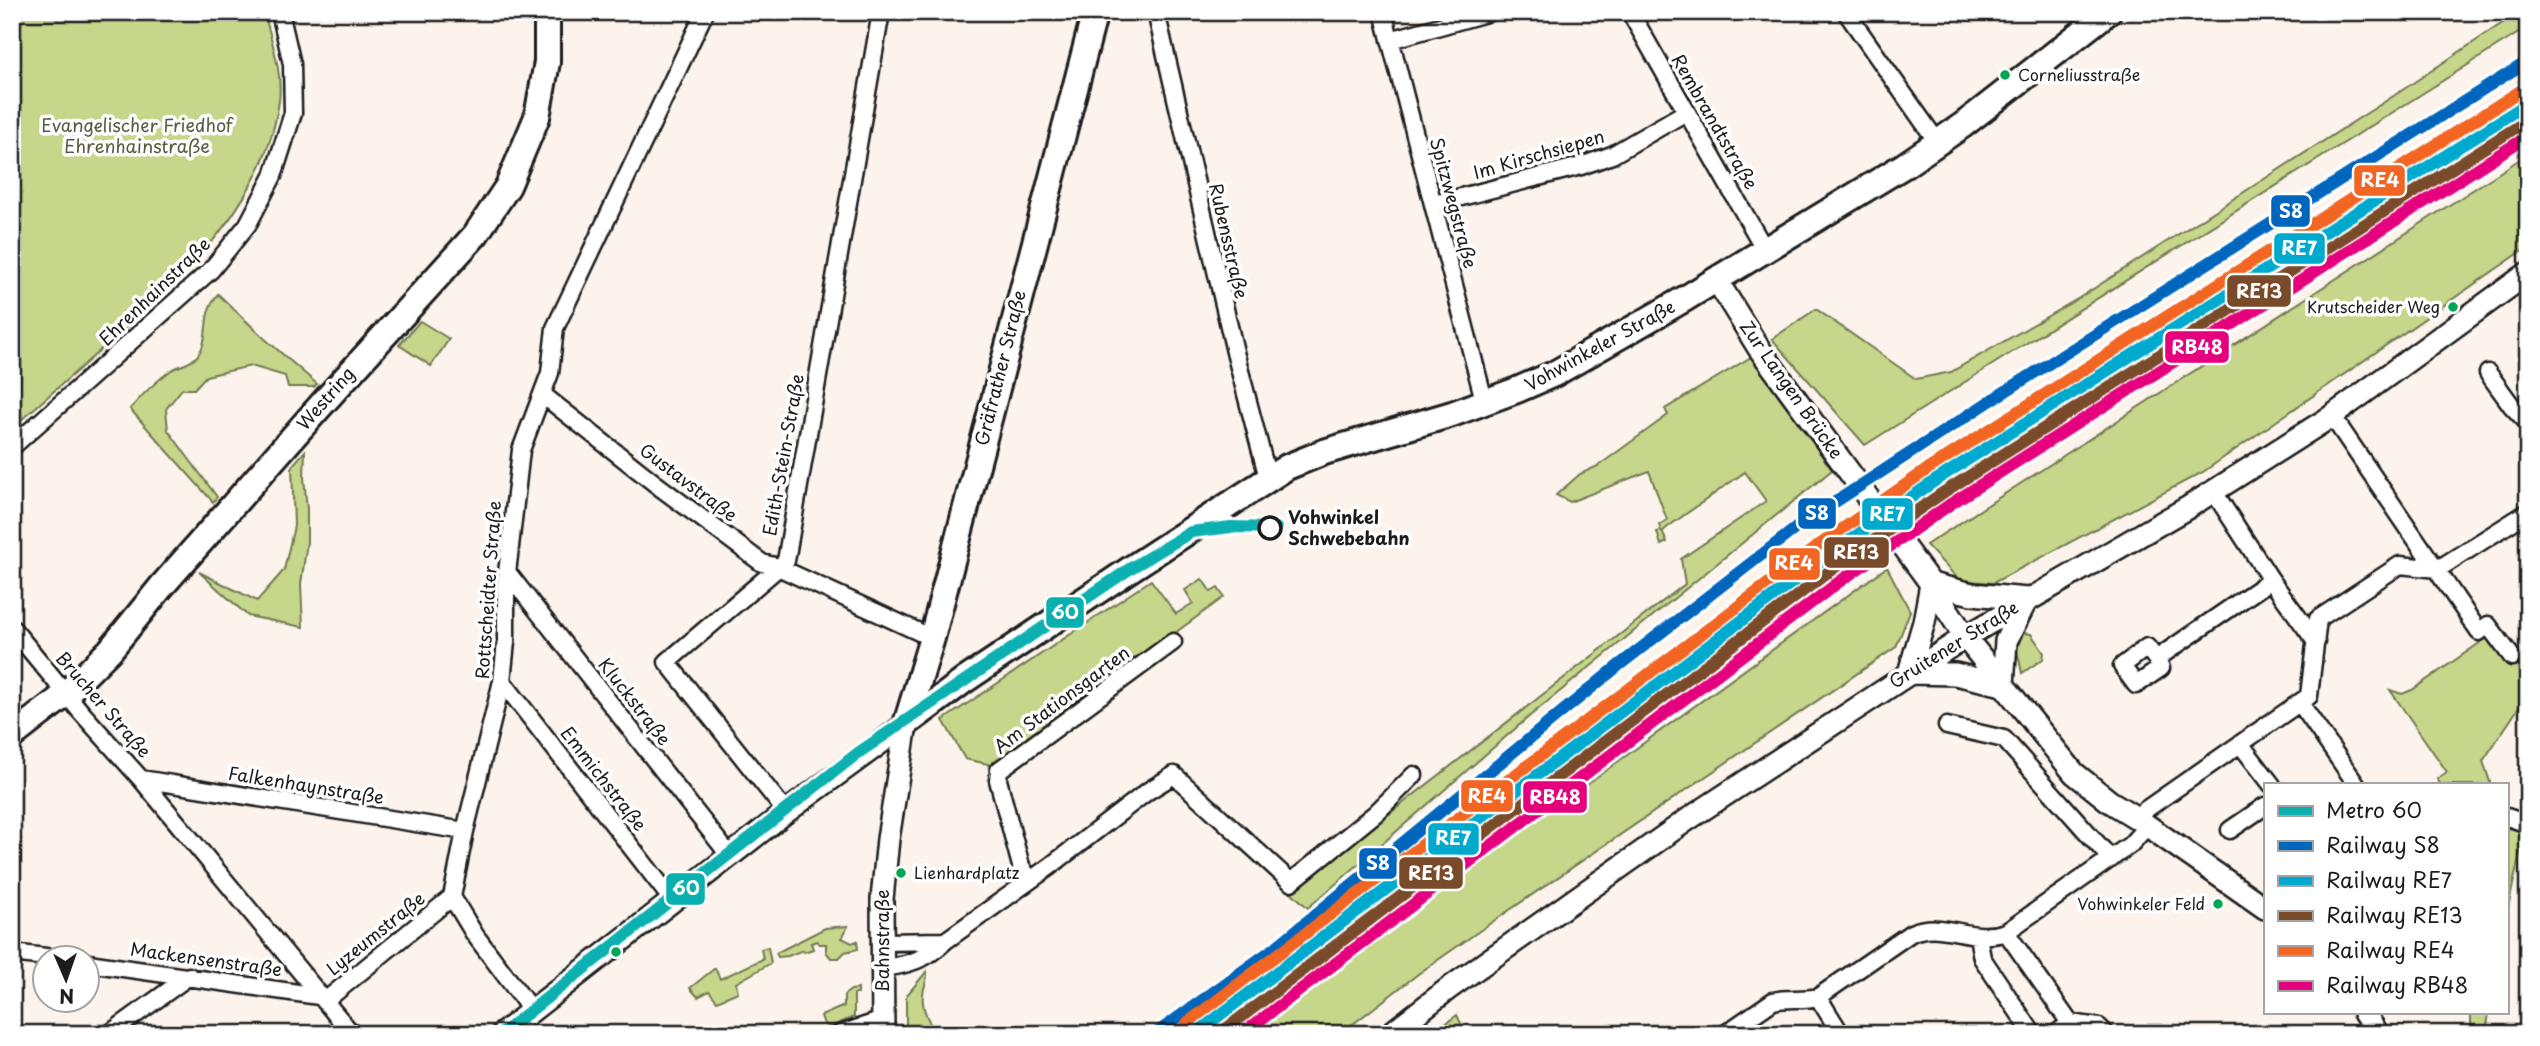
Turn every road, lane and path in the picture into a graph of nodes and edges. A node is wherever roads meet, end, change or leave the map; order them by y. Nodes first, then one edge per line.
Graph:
1 (280, 12) edge
2 (547, 12) edge
3 (705, 12) edge
4 (881, 12) edge
5 (1095, 12) edge
6 (1156, 12) edge
7 (1383, 12) edge
8 (1490, 12) edge
9 (1630, 12) edge
10 (1846, 12) edge
11 (2108, 12) edge
12 (1390, 40) junction
13 (1686, 112) junction
14 (1938, 142) junction
15 (1434, 204) junction
16 (1765, 250) junction
17 (2527, 274) edge
18 (1716, 279) junction
19 (2488, 373) dead end
20 (543, 395) junction
21 (1485, 404) junction
22 (2332, 416) junction
23 (2528, 423) edge
24 (12, 447) edge
25 (1268, 478) junction
26 (2214, 492) junction
27 (2528, 512) edge
28 (778, 567) junction
29 (2438, 569) junction
30 (508, 572) junction
31 (2270, 580) junction
32 (1931, 584) junction
33 (2027, 599) junction
34 (12, 628) edge
35 (1965, 637) junction
36 (932, 638) junction
37 (1173, 642) dead end
38 (2316, 642) junction
39 (2512, 657) dead end
40 (2156, 659) dead end
41 (1909, 673) junction
42 (502, 681) junction
43 (2003, 685) junction
44 (66, 694) junction
45 (2300, 703) junction
46 (906, 723) junction
47 (1947, 726) dead end
48 (12, 736) edge
49 (2241, 745) junction
50 (1414, 775) dead end
51 (141, 779) junction
52 (2270, 783) edge
53 (2356, 783) edge
54 (2264, 807) edge
55 (786, 812) junction
56 (2141, 821) junction
57 (2230, 830) dead end
58 (465, 831) junction
59 (730, 856) junction
60 (2111, 859) junction
61 (1030, 880) junction
62 (452, 897) junction
63 (673, 901) junction
64 (2263, 902) edge
65 (2006, 932) junction
66 (1979, 936) junction
67 (945, 941) junction
68 (882, 942) junction
69 (12, 953) edge
70 (32, 955) edge
71 (102, 965) edge
72 (883, 968) junction
73 (189, 976) junction
74 (1818, 997) junction
75 (322, 998) junction
76 (2365, 1014) edge
77 (2070, 1023) junction
78 (519, 1025) edge
79 (883, 1027) edge
80 (109, 1034) edge
81 (352, 1034) edge
82 (841, 1034) edge
83 (1390, 1034) edge
84 (1725, 1034) edge
85 (1842, 1034) edge
86 (2033, 1034) edge
87 (2056, 1034) edge
88 (2106, 1034) edge
89 (2378, 1034) edge

1 - 24 street, Ehrenhainstraße
2 - 44 main road, Westring
3 - 20 street, Rottscheidter Straße
4 - 28 street, Edith-Stein-Straße
5 - 36 main road, Gräfrather Straße
6 - 25 street, Rubensstraße
7 - 12 street, Spitzwegstraße
8 - 12 street
9 - 13 street, Rembrandtstraße
10 - 14 street
11 - 14 main road, Vohwinkeler Straße
12 - 15 street, Spitzwegstraße
13 - 15 street, Im Kirschsiepen
13 - 16 street, Rembrandtstraße
14 - 16 main road, Vohwinkeler Straße
15 - 21 street, Spitzwegstraße
16 - 18 main road, Vohwinkeler Straße
17 - 22 main road, Gruitener Straße
18 - 21 main road, Vohwinkeler Straße
18 - 32 main road, Zur Langen Brücke
19 - 23 street
20 - 28 street, Gustavstraße
20 - 30 street, Rottscheidter Straße
21 - 25 main road, Vohwinkeler Straße
22 - 26 main road, Gruitener Straße
22 - 29 street
25 - 46 main road, Vohwinkeler Straße
26 - 31 street
26 - 33 main road, Gruitener Straße
27 - 29 street
28 - 36 street, Gustavstraße
28 - 55 street, Edith-Stein-Straße
29 - 38 street
29 - 39 street
30 - 42 street, Rottscheidter Straße
30 - 59 street, Kluckstraße
31 - 38 street
31 - 40 street
32 - 33 main road
32 - 35 main road, Zur Langen Brücke
32 - 41 main road
33 - 35 main road, Gruitener Straße
33 - 43 main road
34 - 44 street, Brucher Straße
35 - 41 main road, Gruitener Straße
35 - 43 main road
36 - 46 main road, Gräfrather Straße
37 - 61 street, Am Stationsgarten
38 - 45 street
41 - 43 main road
41 - 83 main road, Gruitener Straße
42 - 58 street, Rottscheidter Straße
42 - 63 street, Emmichstraße
43 - 56 main road
44 - 48 main road, Westring
44 - 51 street, Brucher Straße
45 - 49 street
45 - 53 street
46 - 55 main road
46 - 68 main road, Bahnstraße
47 - 60 street
49 - 52 street
49 - 56 street
50 - 61 street
51 - 58 street, Falkenhaynstraße
51 - 75 street, Brucher Straße
54 - 57 street
55 - 59 main road
56 - 60 street
56 - 64 main road
58 - 62 street, Rottscheidter Straße
59 - 63 main road
60 - 65 street
61 - 67 street
62 - 75 street, Lyzeumstraße
62 - 78 street
63 - 78 main road
65 - 66 street
65 - 77 street
66 - 74 street
66 - 86 street
67 - 68 street
67 - 72 street
68 - 72 main road, Bahnstraße
69 - 70 street
71 - 73 street, Mackensenstraße
72 - 79 main road, Bahnstraße
73 - 75 street, Mackensenstraße
73 - 80 street
74 - 84 street
74 - 85 street
75 - 81 street, Brucher Straße
76 - 89 main road
77 - 87 street
77 - 88 street
79 - 82 street

